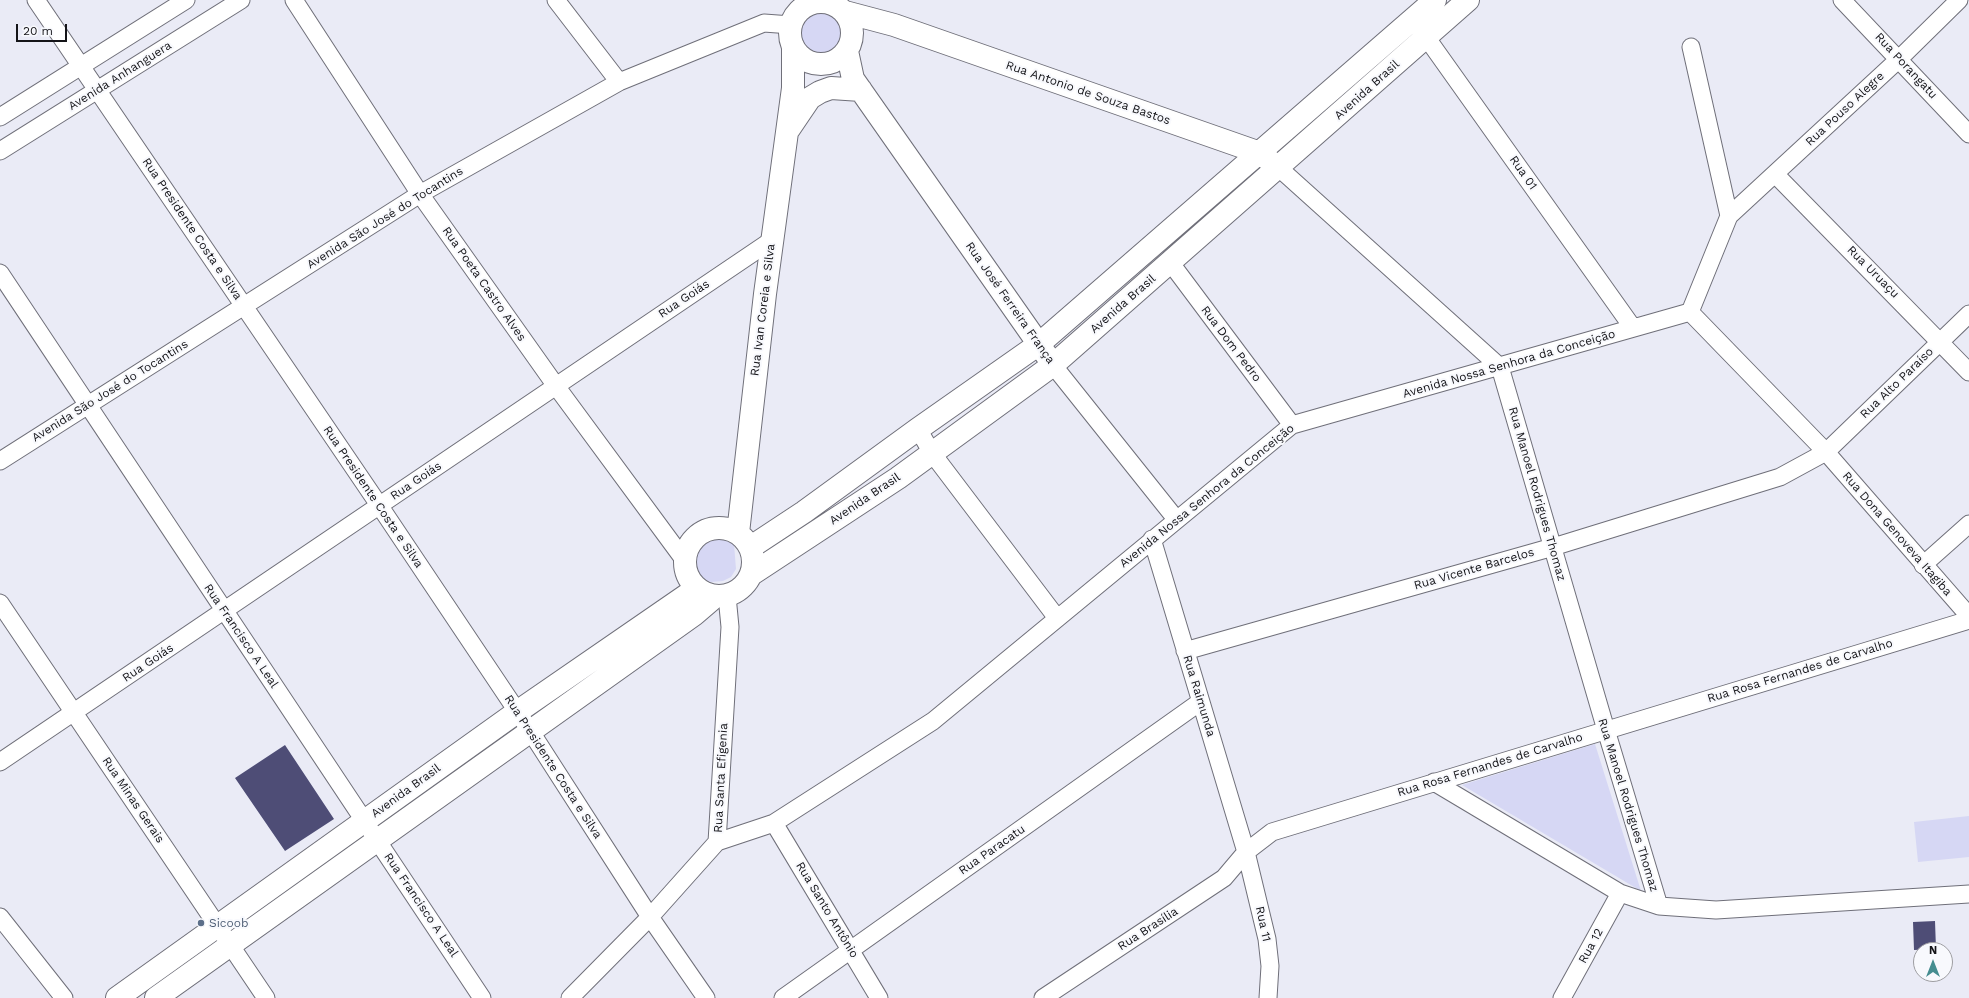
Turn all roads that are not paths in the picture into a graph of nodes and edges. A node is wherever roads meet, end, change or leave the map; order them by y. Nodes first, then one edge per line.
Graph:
1 (36, 0) edge
2 (186, 0) edge
3 (241, 0) edge
4 (294, 0) edge
5 (556, 0) edge
6 (1435, 0) edge
7 (1468, 0) edge
8 (1842, 0) edge
9 (1959, 0) edge
10 (808, 5) edge
11 (845, 12) junction
12 (1413, 19) junction
13 (894, 25) junction
14 (1427, 36) junction
15 (793, 46) junction
16 (849, 47) junction
17 (1691, 47) dead end
18 (1899, 59) junction
19 (823, 64) junction
20 (81, 66) junction
21 (619, 82) junction
22 (857, 85) junction
23 (793, 88) junction
24 (97, 90) junction
25 (0, 117) edge
26 (786, 133) junction
27 (1969, 134) edge
28 (0, 151) edge
29 (1260, 153) junction
30 (1279, 168) junction
31 (1775, 174) junction
32 (420, 194) junction
33 (1729, 216) junction
34 (772, 240) junction
35 (1170, 262) junction
36 (0, 273) edge
37 (244, 306) junction
38 (1690, 312) junction
39 (1969, 314) edge
40 (1633, 328) junction
41 (1941, 341) junction
42 (1039, 344) junction
43 (1053, 365) junction
44 (1500, 367) junction
45 (1969, 372) edge
46 (556, 386) junction
47 (87, 405) junction
48 (1292, 425) junction
49 (918, 429) junction
50 (1826, 452) junction
51 (932, 453) junction
52 (0, 461) edge
53 (379, 505) junction
54 (1176, 519) junction
55 (1969, 524) edge
56 (1152, 539) junction
57 (744, 540) junction
58 (1553, 547) junction
59 (685, 561) junction
60 (1923, 565) junction
61 (752, 574) junction
62 (713, 593) junction
63 (0, 603) edge
64 (224, 611) junction
65 (1969, 616) edge
66 (1057, 618) junction
67 (1969, 620) edge
68 (1185, 651) junction
69 (1200, 702) junction
70 (74, 712) junction
71 (517, 712) junction
72 (1606, 730) junction
73 (531, 732) junction
74 (0, 762) edge
75 (1434, 782) junction
76 (364, 821) junction
77 (774, 823) junction
78 (377, 840) junction
79 (718, 842) junction
80 (1246, 852) junction
81 (1620, 893) junction
82 (1969, 894) edge
83 (1659, 906) junction
84 (0, 917) edge
85 (650, 917) junction
86 (218, 926) junction
87 (231, 944) junction
88 (850, 950) junction
89 (64, 998) edge
90 (117, 998) edge
91 (156, 998) edge
92 (266, 998) edge
93 (482, 998) edge
94 (570, 998) edge
95 (706, 998) edge
96 (783, 998) edge
97 (879, 998) edge
98 (1043, 998) edge
99 (1268, 998) edge
100 (1562, 998) edge

1 - 20 street, Rua Presidente Costa e Silva
2 - 20 street
3 - 24 street, Avenida Anhanguera
4 - 32 street, Rua Poeta Castro Alves
5 - 21 street
6 - 12 street, Avenida Brasil
7 - 14 street, Avenida Brasil
8 - 18 street, Rua Porangatu
9 - 18 street, Rua Pouso Alegre
10 - 11 street
10 - 15 street
10 - 21 street, Avenida São José do Tocantins
11 - 13 street, Rua Antonio de Souza Bastos
11 - 16 street
12 - 14 street, Rua 01
12 - 29 street, Avenida Brasil
13 - 16 street
13 - 29 street, Rua Antonio de Souza Bastos
14 - 30 street, Avenida Brasil
14 - 40 street, Rua 01
15 - 19 street
15 - 23 street, Rua Ivan Coreia e Silva
16 - 19 street
16 - 22 street, Rua José Ferreira França
17 - 33 street
18 - 27 street, Rua Porangatu
18 - 31 street, Rua Pouso Alegre
19 - 22 street, Rua José Ferreira França
19 - 23 street
20 - 24 street, Rua Presidente Costa e Silva
20 - 25 street
21 - 32 street, Avenida São José do Tocantins
22 - 26 street
22 - 42 street, Rua José Ferreira França
23 - 26 street, Rua Ivan Coreia e Silva
24 - 28 street, Avenida Anhanguera
24 - 37 street, Rua Presidente Costa e Silva
26 - 34 street, Rua Ivan Coreia e Silva
29 - 30 street, Rua Antonio de Souza Bastos
29 - 42 street, Avenida Brasil
30 - 35 street, Avenida Brasil
30 - 44 street
31 - 33 street, Rua Pouso Alegre
31 - 41 street, Rua Uruaçu
32 - 37 street, Avenida São José do Tocantins
32 - 46 street, Rua Poeta Castro Alves
33 - 38 street
34 - 46 street, Rua Goiás
34 - 57 street, Rua Ivan Coreia e Silva
35 - 43 street, Avenida Brasil
35 - 48 street, Rua Dom Pedro
36 - 47 street, Rua Francisco A Leal
37 - 47 street, Avenida São José do Tocantins
37 - 53 street, Rua Presidente Costa e Silva
38 - 40 street, Avenida Nossa Senhora da Conceição
38 - 50 street, Rua Dona Genoveva Itagiba
39 - 41 street, Rua Alto Paraíso
40 - 44 street, Avenida Nossa Senhora da Conceição
41 - 45 street, Rua Uruaçu
41 - 50 street, Rua Alto Paraíso
42 - 43 street, Rua José Ferreira França
42 - 49 street, Avenida Brasil
43 - 51 street, Avenida Brasil
43 - 54 street, Rua José Ferreira França
44 - 48 street, Avenida Nossa Senhora da Conceição
44 - 58 street, Rua Manoel Rodrigues Thomaz
46 - 53 street, Rua Goiás
46 - 59 street, Rua Poeta Castro Alves
47 - 52 street, Avenida São José do Tocantins
47 - 64 street, Rua Francisco A Leal
48 - 54 street, Avenida Nossa Senhora da Conceição
49 - 51 street
49 - 57 street, Avenida Brasil
50 - 58 street, Rua Vicente Barcelos
50 - 60 street, Rua Dona Genoveva Itagiba
51 - 61 street, Avenida Brasil
51 - 66 street
53 - 64 street, Rua Goiás
53 - 71 street, Rua Presidente Costa e Silva
54 - 56 street, Avenida Nossa Senhora da Conceição
55 - 60 street
56 - 66 street, Avenida Nossa Senhora da Conceição
56 - 68 street, Rua Raimunda
57 - 59 street
57 - 61 street
58 - 68 street, Rua Vicente Barcelos
58 - 72 street, Rua Manoel Rodrigues Thomaz
59 - 62 street
60 - 65 street, Rua Dona Genoveva Itagiba
61 - 62 street
62 - 71 street, Avenida Brasil
62 - 73 street, Avenida Brasil
62 - 79 street, Rua Santa Efigenia
63 - 70 street, Rua Minas Gerais
64 - 70 street, Rua Goiás
64 - 76 street, Rua Francisco A Leal
66 - 77 street, Avenida Nossa Senhora da Conceição
67 - 72 street, Rua Rosa Fernandes de Carvalho
68 - 69 street, Rua Raimunda
69 - 80 street, Rua Raimunda
69 - 88 street, Rua Paracatu
70 - 74 street, Rua Goiás
70 - 86 street, Rua Minas Gerais
71 - 73 street, Rua Presidente Costa e Silva
71 - 76 street, Avenida Brasil
72 - 75 street, Rua Rosa Fernandes de Carvalho
72 - 83 street, Rua Manoel Rodrigues Thomaz
73 - 78 street, Avenida Brasil
73 - 85 street, Rua Presidente Costa e Silva
75 - 80 street, Rua Rosa Fernandes de Carvalho
75 - 81 street
76 - 78 street, Rua Francisco A Leal
76 - 86 street, Avenida Brasil
77 - 79 street, Avenida Nossa Senhora da Conceição
77 - 88 street, Rua Santo Antônio
78 - 87 street, Avenida Brasil
78 - 93 street, Rua Francisco A Leal
79 - 85 street, Rua Santa Efigenia
80 - 98 street, Rua Brasília
80 - 99 street, Rua 11
81 - 83 street
81 - 100 street, Rua 12
82 - 83 street
84 - 89 street
85 - 94 street, Rua Santa Efigenia
85 - 95 street, Rua Presidente Costa e Silva
86 - 87 street, Rua Minas Gerais
86 - 90 street, Avenida Brasil
87 - 91 street, Avenida Brasil
87 - 92 street, Rua Minas Gerais
88 - 96 street, Rua Paracatu
88 - 97 street, Rua Santo Antônio

